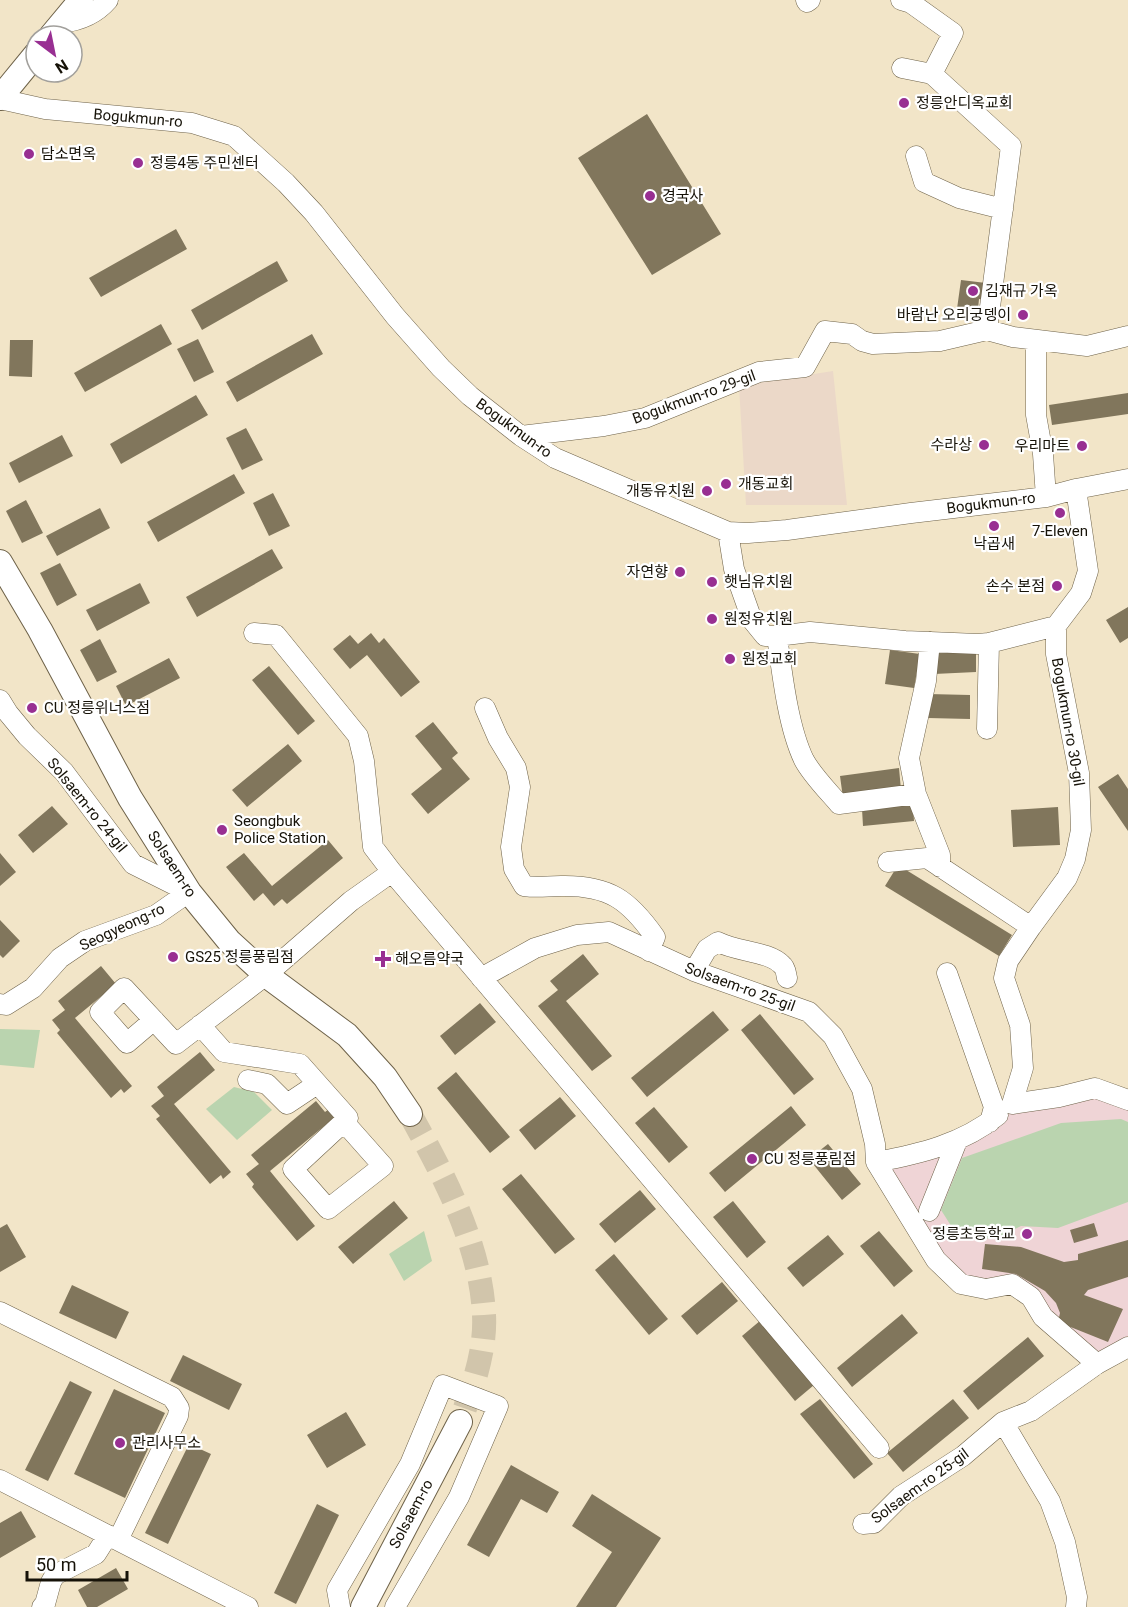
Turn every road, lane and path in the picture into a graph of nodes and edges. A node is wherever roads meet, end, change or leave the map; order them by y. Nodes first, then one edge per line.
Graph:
1 (81, 0) edge
2 (108, 0) edge
3 (901, 0) edge
4 (61, 24) edge
5 (71, 24) edge
6 (902, 68) dead end
7 (24, 69) edge
8 (932, 74) junction
9 (0, 98) edge
10 (916, 156) dead end
11 (1003, 209) junction
12 (987, 330) junction
13 (1128, 336) edge
14 (1036, 340) junction
15 (521, 436) junction
16 (1128, 479) edge
17 (1076, 489) junction
18 (1047, 497) junction
19 (728, 532) junction
20 (0, 562) edge
21 (1056, 626) junction
22 (254, 633) dead end
23 (777, 636) junction
24 (930, 642) junction
25 (989, 643) junction
26 (0, 700) edge
27 (485, 708) dead end
28 (987, 729) dead end
29 (916, 794) junction
30 (888, 862) dead end
31 (940, 867) junction
32 (392, 873) junction
33 (189, 892) junction
34 (1031, 927) junction
35 (649, 951) junction
36 (694, 971) junction
37 (946, 973) dead end
38 (266, 975) junction
39 (482, 978) junction
40 (787, 978) dead end
41 (0, 1004) edge
42 (154, 1020) dead end
43 (200, 1025) junction
44 (248, 1080) dead end
45 (317, 1084) junction
46 (1128, 1100) edge
47 (1012, 1104) junction
48 (410, 1114) tunnel mouth
49 (344, 1122) junction
50 (990, 1122) junction
51 (957, 1141) junction
52 (876, 1162) junction
53 (929, 1211) dead end
54 (0, 1312) edge
55 (1128, 1347) edge
56 (1097, 1364) junction
57 (460, 1422) tunnel mouth
58 (1003, 1422) junction
59 (879, 1448) dead end
60 (0, 1480) edge
61 (863, 1524) dead end
62 (113, 1537) junction
63 (227, 1603) edge
64 (42, 1607) edge
65 (248, 1607) edge
66 (340, 1607) edge
67 (363, 1607) edge
68 (395, 1607) edge
69 (1076, 1607) edge

1 - 4 main road
2 - 5 street
3 - 8 street
6 - 8 street
7 - 9 main road
8 - 11 street
9 - 15 street, Bogukmun-ro
10 - 11 street
11 - 12 street
12 - 14 street, Bogukmun-ro 29-gil
12 - 15 street, Bogukmun-ro 29-gil
13 - 14 street, Bogukmun-ro 29-gil
14 - 18 street
15 - 19 street, Bogukmun-ro
16 - 17 street, Bogukmun-ro
17 - 18 street, Bogukmun-ro
17 - 21 street
18 - 19 street, Bogukmun-ro
19 - 23 street
20 - 33 main road, Solsaem-ro
21 - 25 street
21 - 34 street, Bogukmun-ro 30-gil
22 - 32 street
23 - 24 street
23 - 29 street
24 - 25 street
24 - 29 street
25 - 28 street
26 - 33 street, Solsaem-ro 24-gil
27 - 35 street
29 - 31 street
30 - 31 street
31 - 34 street
32 - 38 street
32 - 39 street
33 - 38 main road, Solsaem-ro
33 - 41 street, Seogyeong-ro
34 - 47 street, Bogukmun-ro 30-gil
35 - 36 street, Solsaem-ro 25-gil
35 - 39 street, Solsaem-ro 25-gil
36 - 40 street
36 - 52 street, Solsaem-ro 25-gil
37 - 50 street
38 - 43 street
38 - 48 main road, Solsaem-ro
39 - 59 street
42 - 43 street
43 - 45 street
44 - 45 street
45 - 49 street
46 - 47 street
47 - 50 street
49 - 49 street
50 - 51 street
51 - 52 street
51 - 53 street
52 - 56 street, Solsaem-ro 25-gil
54 - 62 street
55 - 56 street, Solsaem-ro 25-gil
56 - 58 street, Solsaem-ro 25-gil
57 - 67 main road, Solsaem-ro
58 - 61 street, Solsaem-ro 25-gil
58 - 69 street
60 - 62 street
62 - 63 street
62 - 64 street
63 - 65 street
66 - 68 street

